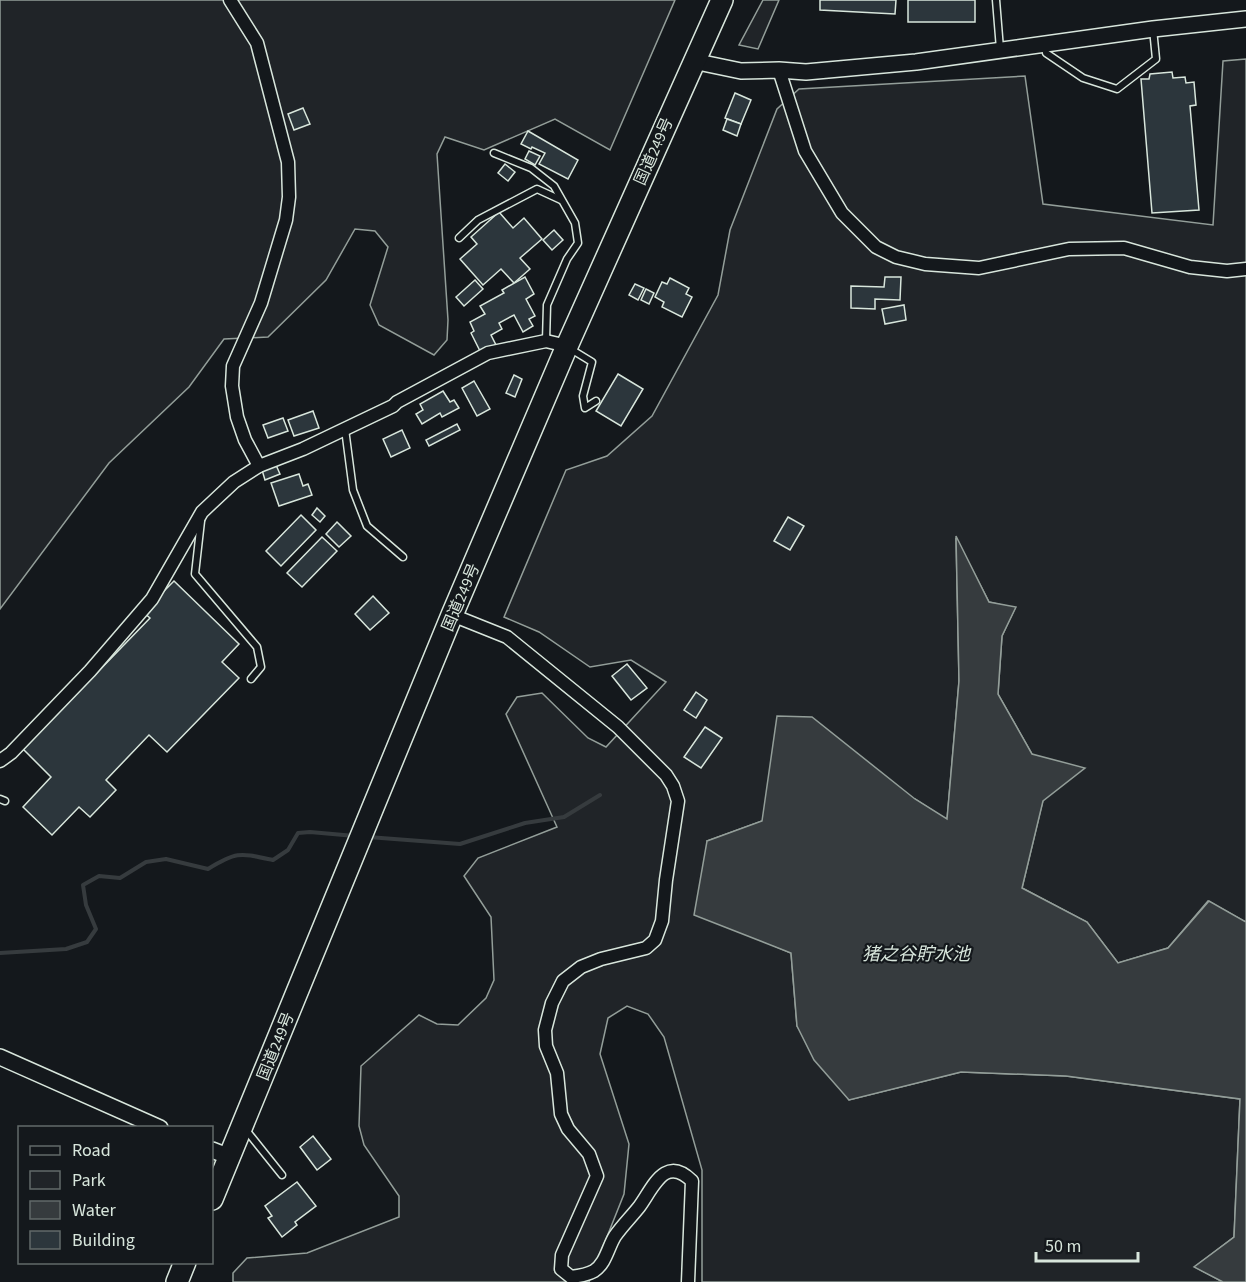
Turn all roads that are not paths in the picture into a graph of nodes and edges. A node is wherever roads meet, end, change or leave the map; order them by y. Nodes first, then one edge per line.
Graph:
1 (230, 0) edge
2 (996, 0) edge
3 (718, 1) edge
4 (1246, 19) edge
5 (1153, 29) junction
6 (1045, 44) junction
7 (1000, 50) junction
8 (693, 61) junction
9 (779, 70) junction
10 (494, 153) dead end
11 (562, 201) junction
12 (459, 238) dead end
13 (1246, 269) edge
14 (556, 344) junction
15 (596, 401) dead end
16 (345, 429) junction
17 (259, 466) junction
18 (202, 512) junction
19 (403, 557) dead end
20 (452, 615) junction
21 (251, 679) dead end
22 (0, 761) edge
23 (0, 1057) edge
24 (242, 1125) junction
25 (155, 1126) edge
26 (220, 1153) edge
27 (282, 1175) dead end
28 (213, 1193) edge
29 (185, 1264) edge
30 (177, 1282) edge
31 (688, 1282) edge

1 - 17 street
2 - 7 lane
3 - 8 highway, 国道249号
4 - 5 street
5 - 6 street
5 - 6 lane
6 - 7 street
7 - 9 street
8 - 9 street
8 - 14 highway, 国道249号
9 - 13 street
10 - 11 lane
11 - 12 lane
11 - 14 lane
14 - 15 lane
14 - 16 street
14 - 20 highway, 国道249号
16 - 17 street
16 - 19 lane
17 - 18 street
18 - 21 lane
18 - 22 street
20 - 24 highway, 国道249号
20 - 31 street
23 - 25 street
24 - 26 highway, 国道249号
24 - 27 lane
26 - 28 highway, 国道249号
29 - 30 highway

